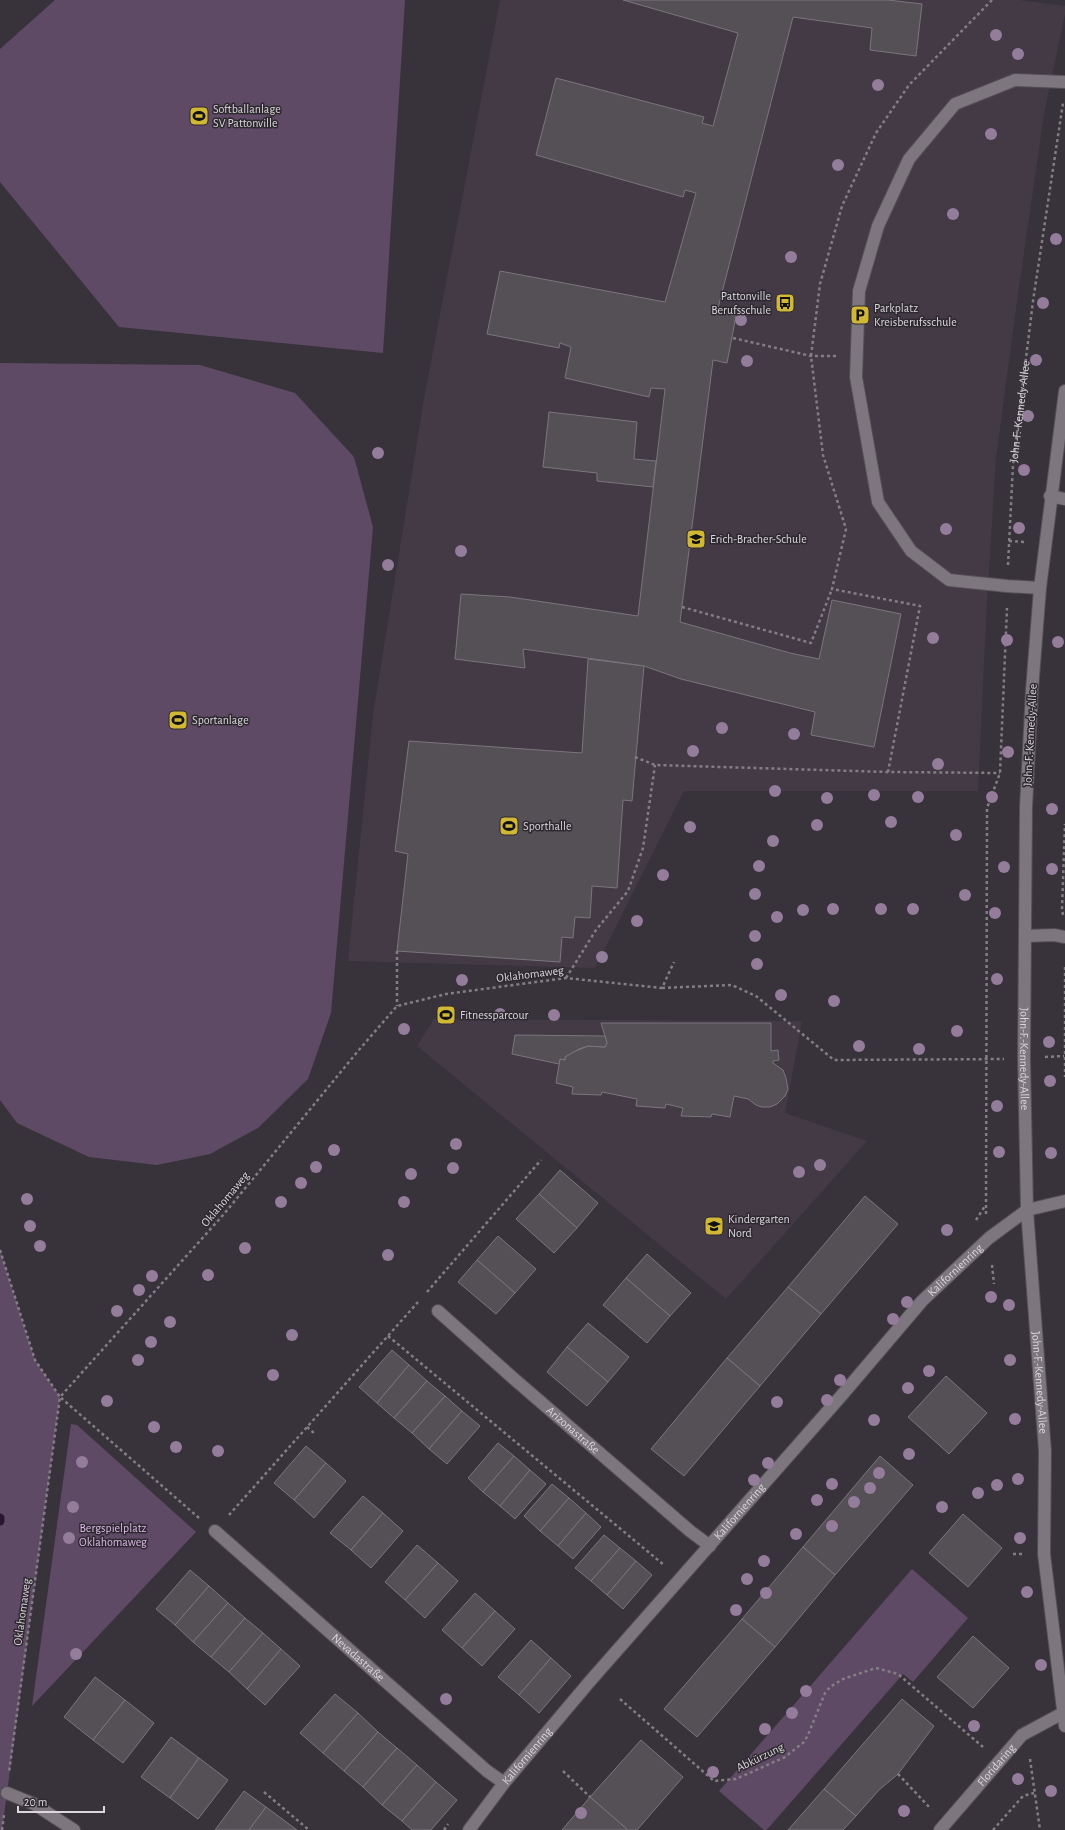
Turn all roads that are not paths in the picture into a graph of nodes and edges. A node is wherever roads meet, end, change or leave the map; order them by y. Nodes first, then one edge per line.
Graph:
1 (1065, 82) edge
2 (1065, 391) edge
3 (1050, 496) junction
4 (1065, 499) edge
5 (1040, 588) junction
6 (1026, 936) junction
7 (1065, 937) edge
8 (1065, 1201) edge
9 (1027, 1210) junction
10 (438, 1311) road end
11 (215, 1531) road end
12 (710, 1546) junction
13 (1063, 1713) junction
14 (1065, 1726) edge
15 (504, 1783) junction
16 (7, 1793) road end
17 (74, 1830) edge
18 (469, 1830) edge
19 (940, 1830) edge

1 - 5 street
2 - 3 street, John-F.-Kennedy-Allee
3 - 4 street
3 - 5 street, John-F.-Kennedy-Allee
5 - 6 street, John-F.-Kennedy-Allee
6 - 7 street
6 - 9 street, John-F.-Kennedy-Allee
8 - 9 street
9 - 12 street, Kalifornienring
9 - 13 street, John-F.-Kennedy-Allee
10 - 12 street, Arizonastraße
11 - 15 street, Nevadastraße
12 - 15 street, Kalifornienring
13 - 14 street, John-F.-Kennedy-Allee
13 - 19 street, Floridaring
15 - 18 street, Kalifornienring
16 - 17 street

